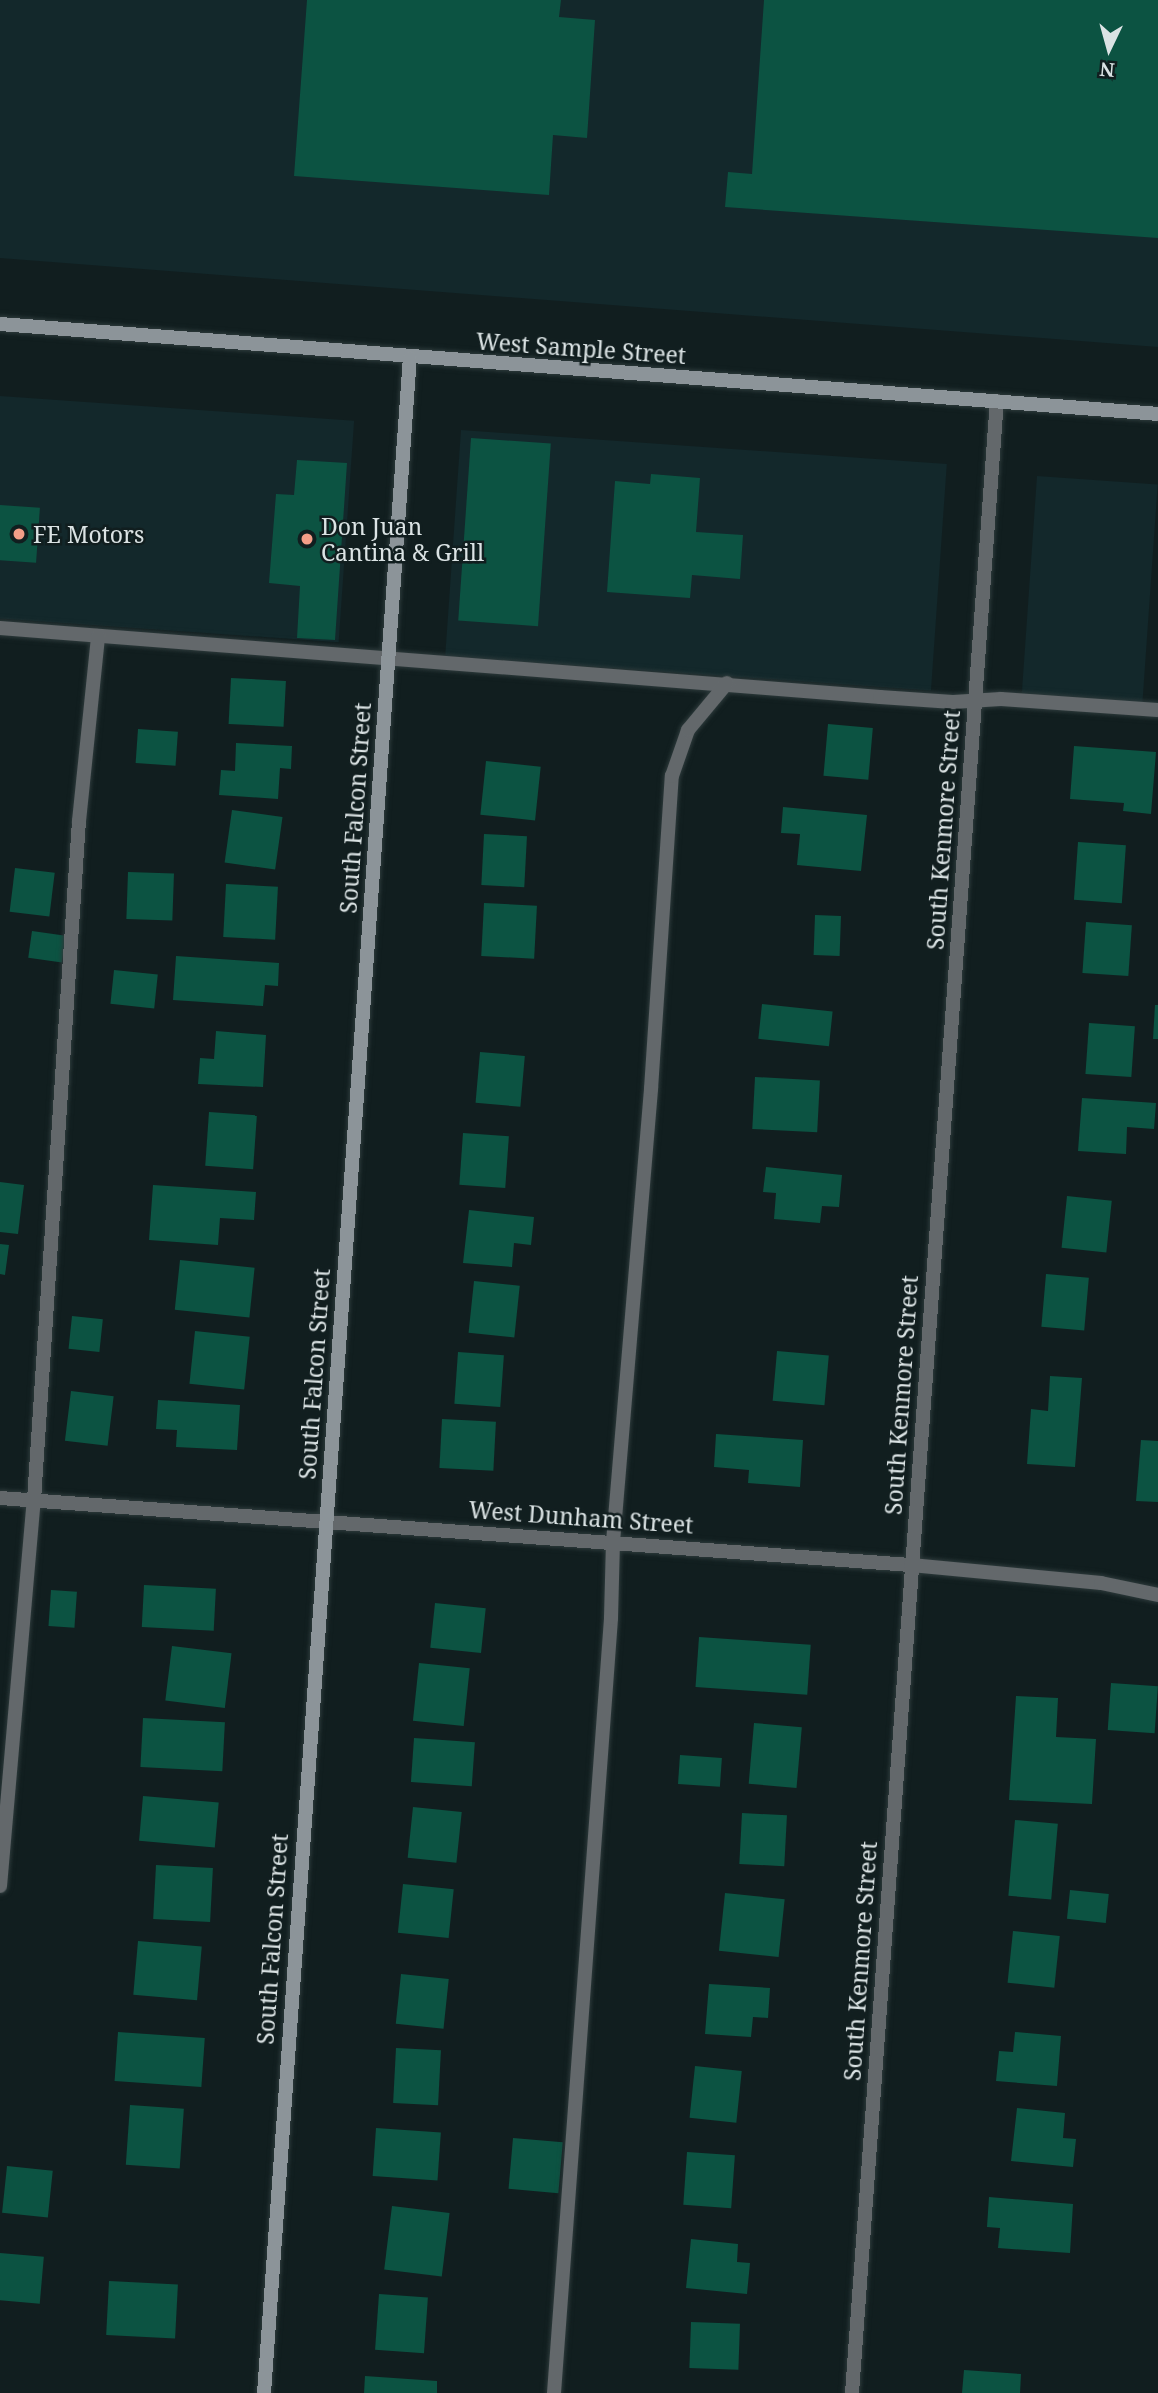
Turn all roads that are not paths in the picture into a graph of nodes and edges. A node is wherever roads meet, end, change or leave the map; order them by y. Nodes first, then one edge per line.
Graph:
1 (0, 324) edge
2 (410, 358) junction
3 (998, 401) junction
4 (1158, 414) edge
5 (0, 628) edge
6 (98, 636) junction
7 (389, 656) junction
8 (727, 683) junction
9 (975, 701) junction
10 (1158, 710) edge
11 (0, 1498) edge
12 (34, 1500) junction
13 (327, 1520) junction
14 (613, 1542) junction
15 (911, 1566) junction
16 (1158, 1595) edge
17 (0, 1886) edge
18 (264, 2393) edge
19 (554, 2393) edge
20 (852, 2393) edge

1 - 2 street, West Sample Street
2 - 3 street, West Sample Street
2 - 7 street, South Falcon Street
3 - 4 street, West Sample Street
3 - 9 street, South Kenmore Street
5 - 6 street
6 - 7 street
6 - 12 street
7 - 8 street
7 - 13 street, South Falcon Street
8 - 9 street
8 - 14 street
9 - 10 street
9 - 15 street, South Kenmore Street
11 - 12 street, West Dunham Street
12 - 13 street, West Dunham Street
12 - 17 street
13 - 14 street, West Dunham Street
13 - 18 street, South Falcon Street
14 - 15 street, West Dunham Street
14 - 19 street
15 - 16 street, West Dunham Street
15 - 20 street, South Kenmore Street

